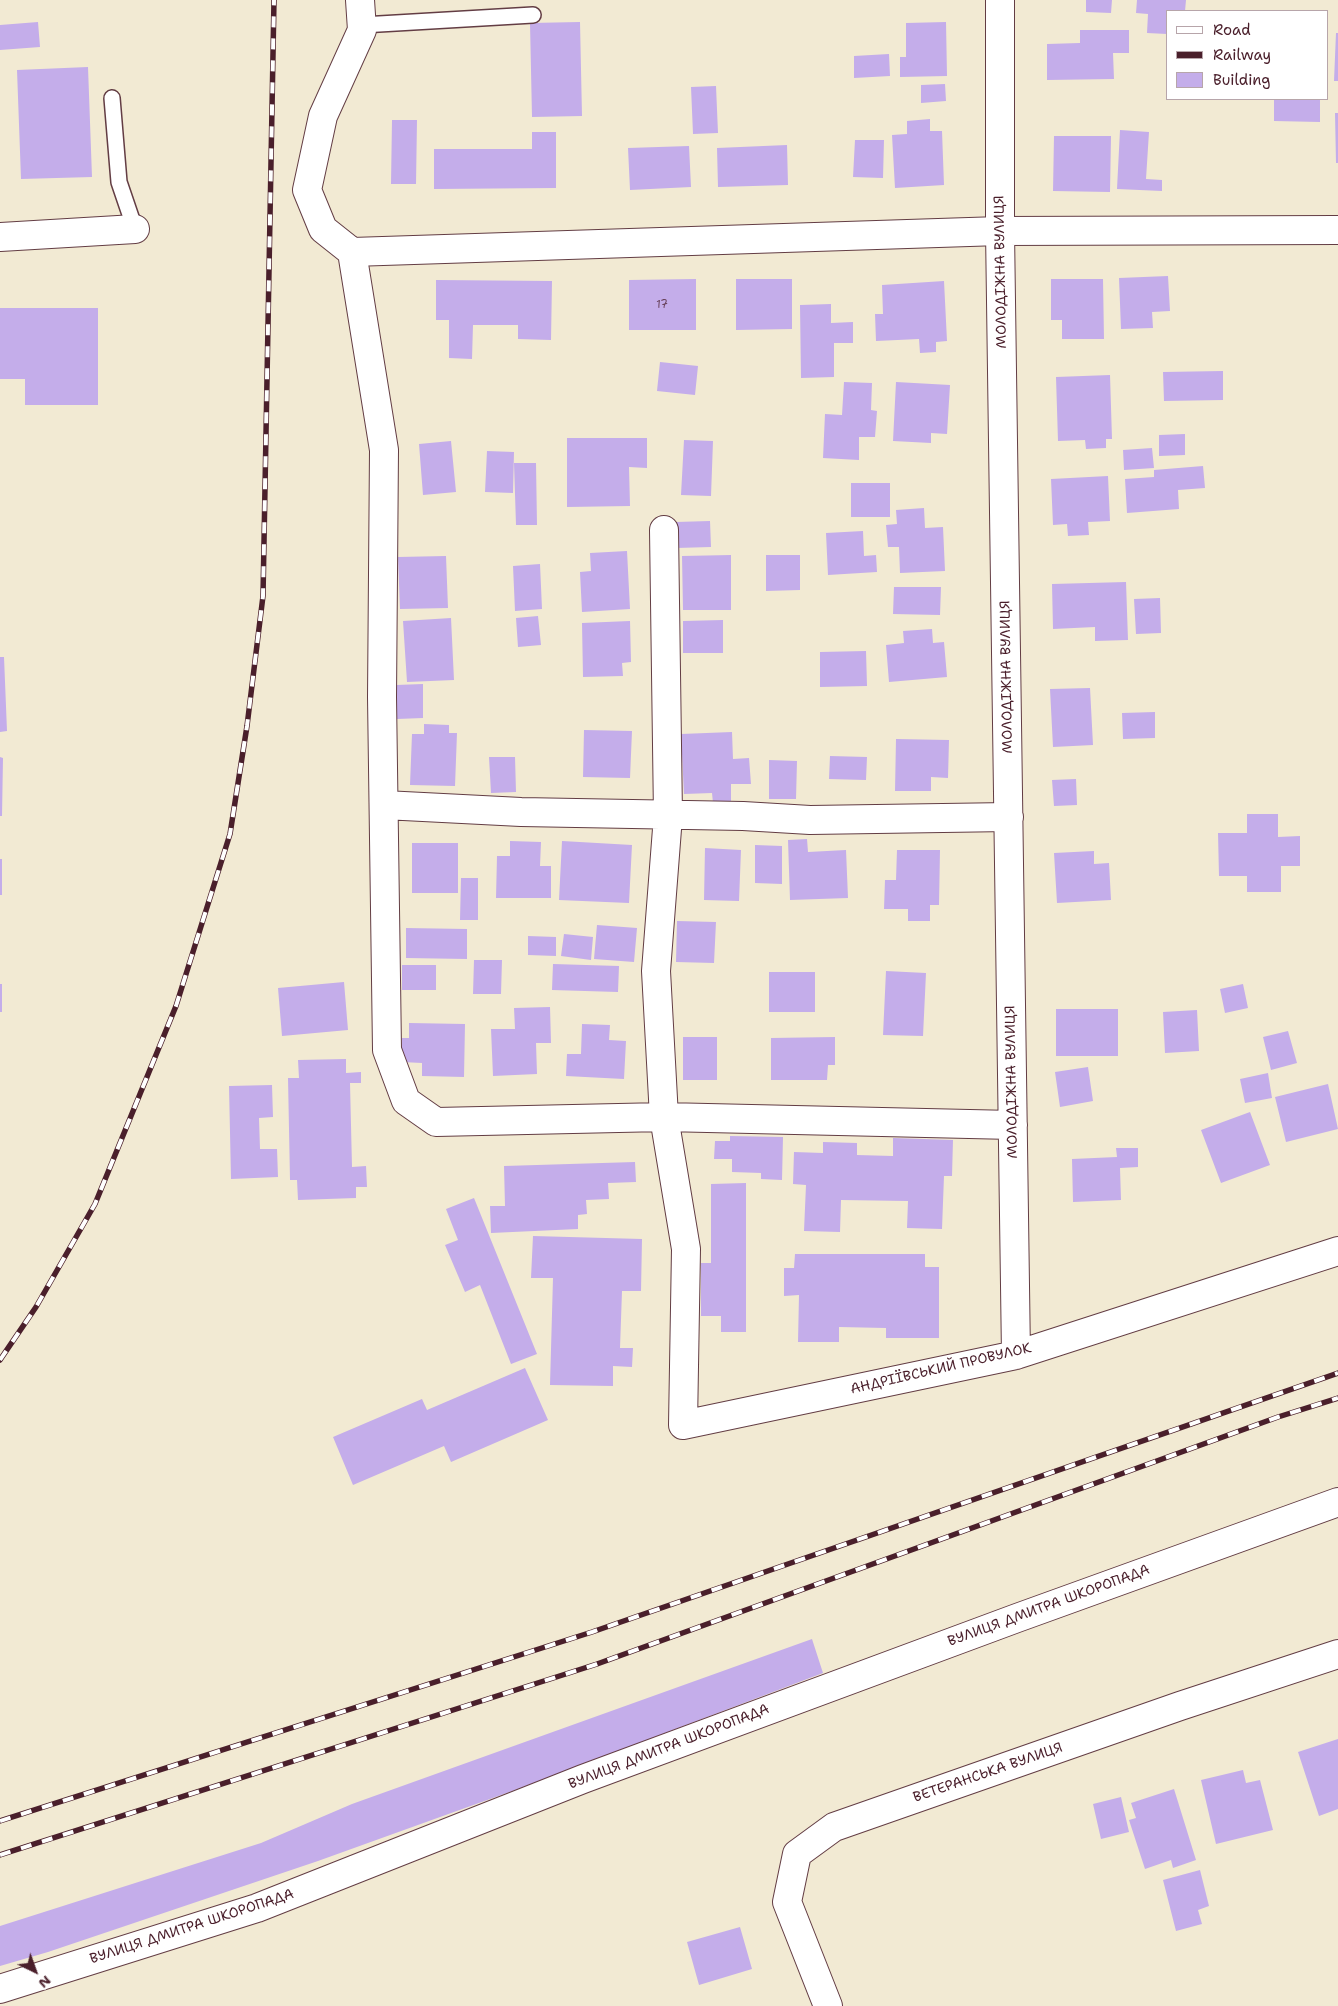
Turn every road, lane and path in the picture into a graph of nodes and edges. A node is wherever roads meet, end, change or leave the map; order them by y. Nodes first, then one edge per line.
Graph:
1 (1000, 0) edge
2 (361, 12) edge
3 (533, 14) dead end
4 (112, 98) dead end
5 (135, 229) joint
6 (1338, 230) edge
7 (1000, 231) junction
8 (0, 237) edge
9 (352, 252) junction
10 (664, 530) dead end
11 (384, 805) junction
12 (668, 816) junction
13 (1009, 818) junction
14 (664, 1117) junction
15 (1013, 1125) junction
16 (1338, 1252) edge
17 (1016, 1355) junction
18 (1338, 1502) edge
19 (1338, 1654) edge
20 (0, 1989) edge
21 (828, 2006) edge

1 - 7 street, МОЛОДІЖНА ВУЛИЦЯ
2 - 3 lane
2 - 9 street
4 - 5 lane
5 - 8 street
6 - 7 street
7 - 9 street
7 - 13 street, МОЛОДІЖНА ВУЛИЦЯ
9 - 11 street
10 - 12 street
11 - 12 street
11 - 14 street
12 - 13 street
12 - 14 street
13 - 15 street, МОЛОДІЖНА ВУЛИЦЯ
14 - 15 street
14 - 17 street, АНДРІЇВСЬКИЙ ПРОВУЛОК
15 - 17 street, МОЛОДІЖНА ВУЛИЦЯ
16 - 17 street, АНДРІЇВСЬКИЙ ПРОВУЛОК
18 - 20 street, ВУЛИЦЯ ДМИТРА ШКОРОПАДА
19 - 21 street, ВЕТЕРАНСЬКА ВУЛИЦЯ

